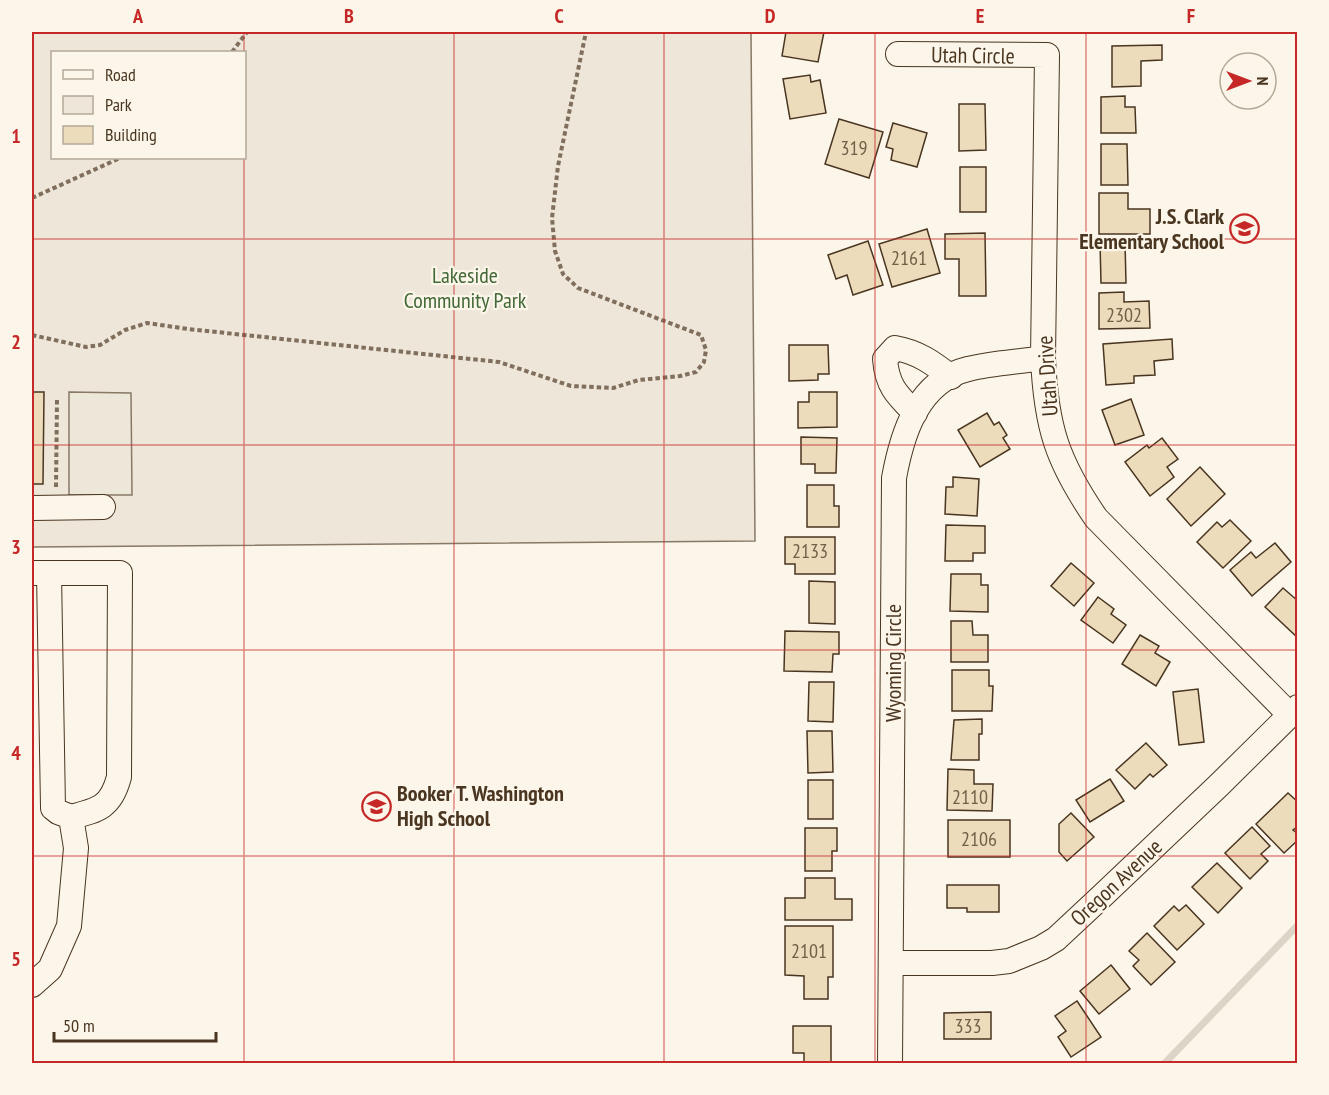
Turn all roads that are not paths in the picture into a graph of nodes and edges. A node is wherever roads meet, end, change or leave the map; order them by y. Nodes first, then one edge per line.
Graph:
1 (898, 54) dead end
2 (1047, 55) joint
3 (1043, 358) junction
4 (951, 377) junction
5 (915, 413) junction
6 (104, 507) dead end
7 (32, 508) edge
8 (40, 573) edge
9 (1293, 711) edge
10 (71, 817) junction
11 (891, 963) junction
12 (32, 985) edge
13 (890, 1064) edge

1 - 2 street, Utah Circle
2 - 3 street, Utah Drive
3 - 4 street, Wyoming Circle
3 - 9 street, Utah Drive
4 - 5 street, Wyoming Circle
4 - 5 street
5 - 11 street, Wyoming Circle
6 - 7 street
8 - 10 street
8 - 10 street
9 - 11 street, Oregon Avenue
10 - 12 street
11 - 13 street, Wyoming Circle

